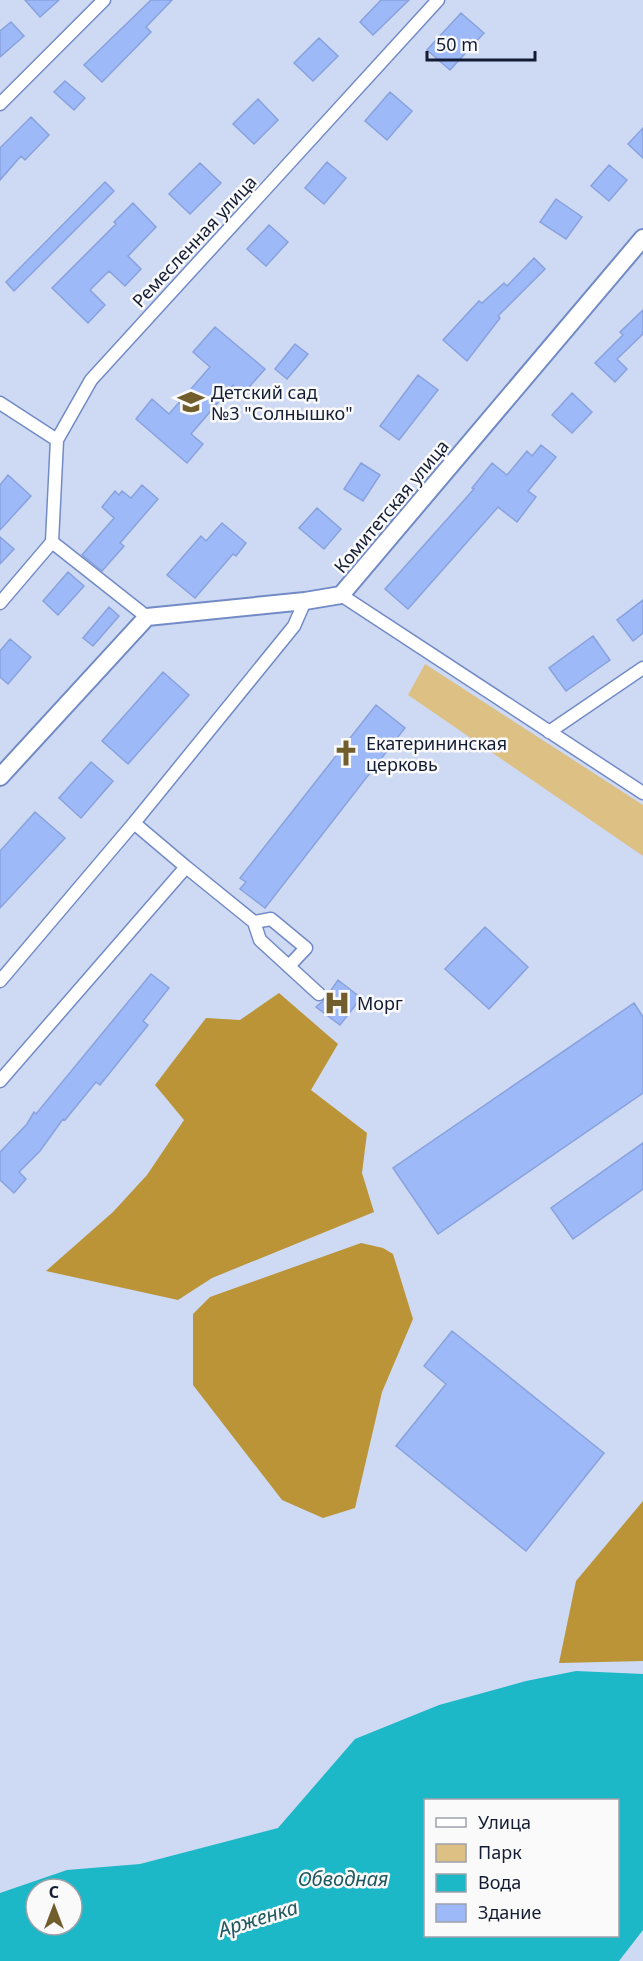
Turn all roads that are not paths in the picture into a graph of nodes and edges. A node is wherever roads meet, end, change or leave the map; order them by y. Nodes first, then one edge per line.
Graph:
1 (104, 0) edge
2 (438, 0) edge
3 (0, 104) edge
4 (643, 238) edge
5 (0, 403) edge
6 (57, 440) junction
7 (52, 542) junction
8 (342, 595) junction
9 (305, 602) junction
10 (0, 603) edge
11 (147, 617) junction
12 (643, 668) edge
13 (549, 732) junction
14 (0, 777) edge
15 (643, 793) edge
16 (134, 823) junction
17 (186, 867) junction
18 (254, 922) junction
19 (289, 966) junction
20 (0, 981) edge
21 (319, 994) dead end
22 (0, 1081) edge

1 - 3 street
2 - 6 street, Ремесленная улица
4 - 8 street, Комитетская улица
5 - 6 street
6 - 7 street, Ремесленная улица
7 - 10 street
7 - 11 street
8 - 9 street, Комитетская улица
8 - 13 street
9 - 11 street, Комитетская улица
9 - 16 street
11 - 14 street
12 - 13 street
13 - 15 street
16 - 17 street
16 - 20 street
17 - 18 street
17 - 22 street
18 - 19 street
18 - 19 street
19 - 21 street

